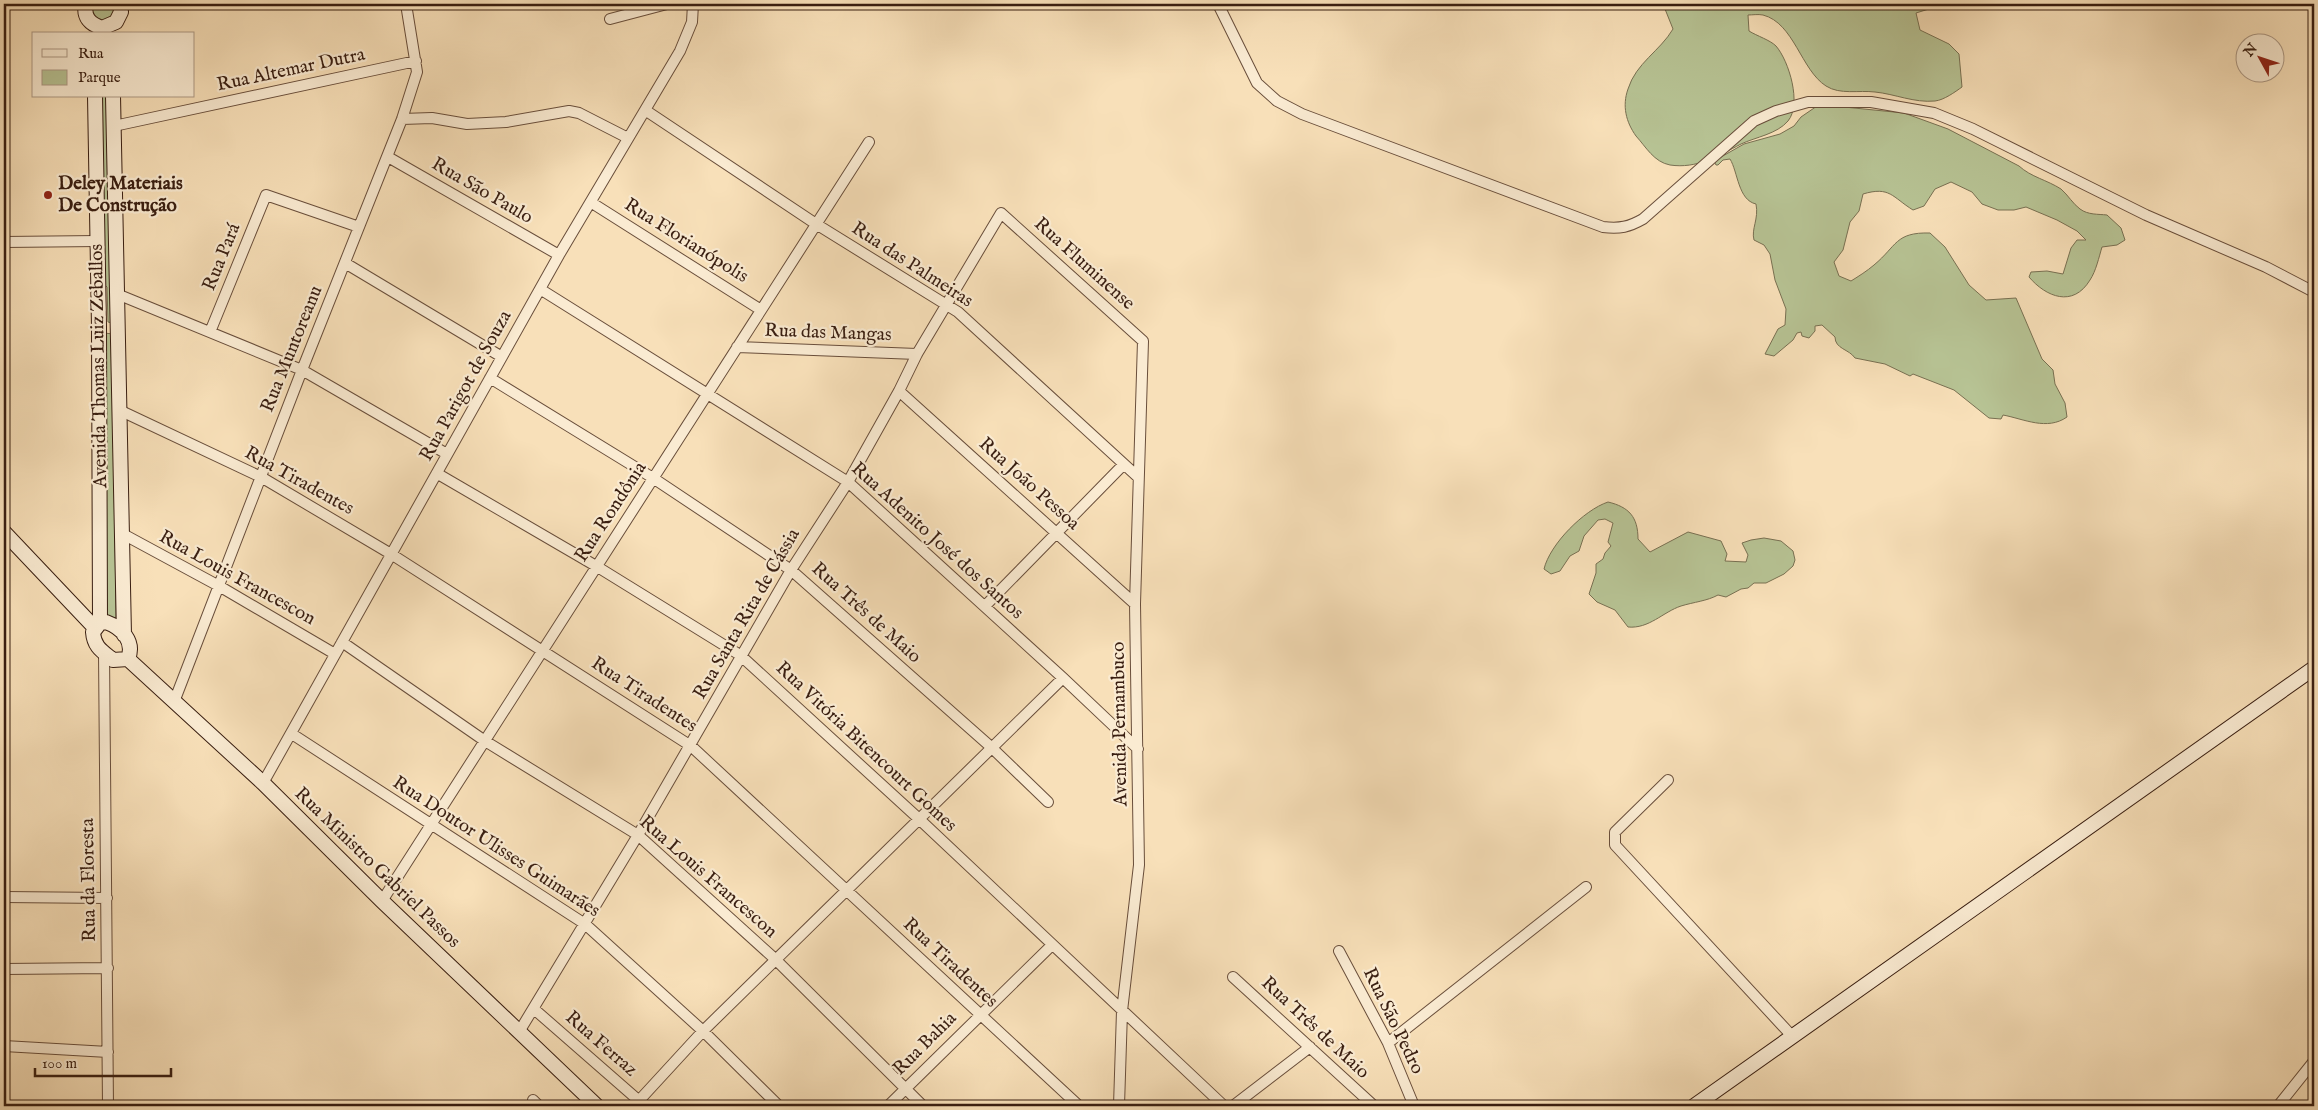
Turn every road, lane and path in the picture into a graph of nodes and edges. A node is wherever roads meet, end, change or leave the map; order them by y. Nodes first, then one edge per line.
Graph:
1 (86, 4) edge
2 (124, 4) edge
3 (406, 4) edge
4 (667, 4) edge
5 (692, 4) edge
6 (1218, 4) edge
7 (610, 20) dead end
8 (94, 30) edge
9 (111, 30) edge
10 (416, 61) junction
11 (95, 98) edge
12 (113, 98) edge
13 (645, 110) junction
14 (402, 119) junction
15 (114, 126) junction
16 (628, 138) junction
17 (869, 142) dead end
18 (388, 157) junction
19 (592, 202) junction
20 (1001, 213) joint
21 (816, 224) junction
22 (359, 227) junction
23 (98, 241) junction
24 (4, 242) edge
25 (559, 255) junction
26 (345, 263) junction
27 (540, 288) junction
28 (2314, 292) edge
29 (117, 294) junction
30 (946, 306) junction
31 (761, 310) junction
32 (99, 327) junction
33 (118, 329) junction
34 (210, 332) junction
35 (1143, 341) joint
36 (737, 347) junction
37 (917, 354) junction
38 (502, 357) junction
39 (302, 370) junction
40 (490, 378) junction
41 (899, 391) junction
42 (707, 394) junction
43 (119, 410) junction
44 (447, 454) junction
45 (1124, 464) junction
46 (438, 474) junction
47 (261, 477) junction
48 (1138, 477) junction
49 (653, 478) junction
50 (848, 482) junction
51 (4, 532) edge
52 (1056, 532) junction
53 (121, 533) junction
54 (391, 554) junction
55 (596, 566) junction
56 (791, 570) junction
57 (220, 586) junction
58 (1135, 604) junction
59 (985, 606) junction
60 (98, 625) junction
61 (124, 635) junction
62 (342, 642) junction
63 (542, 651) junction
64 (104, 652) junction
65 (335, 654) junction
66 (740, 656) junction
67 (128, 659) junction
68 (2314, 668) edge
69 (1063, 678) junction
70 (174, 702) junction
71 (292, 734) junction
72 (485, 741) junction
73 (691, 746) junction
74 (991, 748) junction
75 (1138, 749) junction
76 (1668, 780) dead end
77 (263, 783) junction
78 (1048, 802) dead end
79 (918, 818) junction
80 (431, 825) junction
81 (638, 835) junction
82 (1586, 887) dead end
83 (845, 889) junction
84 (4, 896) edge
85 (107, 898) junction
86 (382, 901) junction
87 (585, 924) junction
88 (1052, 945) junction
89 (1339, 951) dead end
90 (775, 959) junction
91 (4, 968) edge
92 (108, 968) junction
93 (1232, 977) dead end
94 (534, 1009) junction
95 (1122, 1011) junction
96 (979, 1014) junction
97 (702, 1031) junction
98 (519, 1032) junction
99 (1792, 1036) junction
100 (1388, 1043) junction
101 (4, 1046) edge
102 (1310, 1047) junction
103 (108, 1052) junction
104 (2314, 1061) edge
105 (905, 1090) junction
106 (639, 1104) edge
107 (108, 1106) edge
108 (597, 1106) edge
109 (779, 1106) edge
110 (888, 1106) edge
111 (923, 1106) edge
112 (1079, 1106) edge
113 (1119, 1106) edge
114 (1224, 1106) edge
115 (1233, 1106) edge
116 (1374, 1106) edge
117 (1414, 1106) edge
118 (1694, 1106) edge
119 (2278, 1106) edge

1 - 8 main road
2 - 9 main road
3 - 10 street, Rua Muntoreanu
4 - 7 street
5 - 13 street, Rua Parigot de Souza
6 - 28 street
8 - 9 main road
10 - 14 street, Rua Muntoreanu
10 - 15 street, Rua Altemar Dutra
11 - 23 main road, Avenida Thomas Luiz Zeballos
12 - 15 main road, Avenida Thomas Luiz Zeballos
13 - 16 street, Rua Parigot de Souza
13 - 21 street, Rua das Palmeiras
14 - 16 street
14 - 18 street, Rua Muntoreanu
15 - 29 main road, Avenida Thomas Luiz Zeballos
16 - 19 street, Rua Parigot de Souza
17 - 21 street, Rua Rondônia
18 - 22 street, Rua Muntoreanu
18 - 25 street, Rua São Paulo
19 - 25 street, Rua Parigot de Souza
19 - 31 street, Rua Florianópolis
20 - 30 street, Rua Santa Rita de Cássia
20 - 35 street, Rua Fluminense
21 - 30 street, Rua das Palmeiras
21 - 31 street, Rua Rondônia
22 - 26 street, Rua Muntoreanu
22 - 34 street, Rua Pará
23 - 24 street
23 - 32 main road, Avenida Thomas Luiz Zeballos
25 - 27 street, Rua Parigot de Souza
26 - 38 street
26 - 39 street, Rua Muntoreanu
27 - 38 street, Rua Parigot de Souza
27 - 42 street, Rua Adenito José dos Santos
29 - 33 main road, Avenida Thomas Luiz Zeballos
29 - 34 street
30 - 37 street, Rua Santa Rita de Cássia
30 - 45 street, Rua das Palmeiras
31 - 36 street, Rua Rondônia
32 - 33 main road
32 - 60 main road, Avenida Thomas Luiz Zeballos
33 - 43 main road, Avenida Thomas Luiz Zeballos
34 - 39 street
35 - 48 street, Avenida Pernambuco
36 - 37 street, Rua das Mangas
36 - 42 street, Rua Rondônia
37 - 41 street, Rua Santa Rita de Cássia
38 - 40 street, Rua Parigot de Souza
39 - 44 street
39 - 47 street, Rua Muntoreanu
40 - 44 street, Rua Parigot de Souza
40 - 49 street, Rua Três de Maio
41 - 50 street, Rua Santa Rita de Cássia
41 - 52 street, Rua João Pessoa
42 - 49 street, Rua Rondônia
42 - 50 street, Rua Adenito José dos Santos
43 - 47 street, Rua Tiradentes
43 - 53 main road, Avenida Thomas Luiz Zeballos
44 - 46 street, Rua Parigot de Souza
45 - 48 street, Rua das Palmeiras
45 - 52 street
46 - 54 street, Rua Parigot de Souza
46 - 55 street, Rua Vitória Bitencourt Gomes
47 - 54 street, Rua Tiradentes
47 - 57 street, Rua Muntoreanu
48 - 58 street, Avenida Pernambuco
49 - 55 street, Rua Rondônia
49 - 56 street, Rua Três de Maio
50 - 56 street, Rua Santa Rita de Cássia
50 - 59 street, Rua Adenito José dos Santos
51 - 60 main road
52 - 58 street, Rua João Pessoa
52 - 59 street
53 - 57 street, Rua Louis Francescon
53 - 61 main road, Avenida Thomas Luiz Zeballos
54 - 62 street, Rua Parigot de Souza
54 - 63 street, Rua Tiradentes
55 - 63 street, Rua Rondônia
55 - 66 street, Rua Vitória Bitencourt Gomes
56 - 66 street, Rua Santa Rita de Cássia
56 - 74 street, Rua Três de Maio
57 - 65 street, Rua Louis Francescon
57 - 70 street, Rua Muntoreanu
58 - 75 street, Avenida Pernambuco
59 - 69 street, Rua Adenito José dos Santos
60 - 61 main road
60 - 64 main road
61 - 67 main road
62 - 65 street, Rua Parigot de Souza
62 - 72 street, Rua Louis Francescon
63 - 72 street, Rua Rondônia
63 - 73 street, Rua Tiradentes
64 - 67 main road, Rua Ministro Gabriel Passos
64 - 85 street, Rua da Floresta
65 - 71 street, Rua Parigot de Souza
66 - 73 street, Rua Santa Rita de Cássia
66 - 79 street, Rua Vitória Bitencourt Gomes
67 - 70 main road, Rua Ministro Gabriel Passos
68 - 99 main road
69 - 74 street
69 - 75 street, Rua Adenito José dos Santos
70 - 77 main road, Rua Ministro Gabriel Passos
71 - 77 street, Rua Parigot de Souza
71 - 80 street, Rua Doutor Ulisses Guimarães
72 - 80 street, Rua Rondônia
72 - 81 street, Rua Louis Francescon
73 - 81 street, Rua Santa Rita de Cássia
73 - 83 street, Rua Tiradentes
74 - 78 street, Rua Três de Maio
74 - 79 street
75 - 95 street, Avenida Pernambuco
76 - 99 street
77 - 86 main road, Rua Ministro Gabriel Passos
79 - 83 street
79 - 88 street, Rua Vitória Bitencourt Gomes
80 - 86 street, Rua Rondônia
80 - 87 street, Rua Doutor Ulisses Guimarães
81 - 87 street, Rua Santa Rita de Cássia
81 - 90 street, Rua Louis Francescon
82 - 100 street
83 - 90 street
83 - 96 street, Rua Tiradentes
84 - 85 street
85 - 92 street, Rua da Floresta
86 - 98 main road, Rua Ministro Gabriel Passos
87 - 94 street, Rua Santa Rita de Cássia
87 - 97 street, Rua Doutor Ulisses Guimarães
88 - 95 street, Rua Vitória Bitencourt Gomes
88 - 96 street, Rua Bahia
89 - 100 street, Rua São Pedro
90 - 97 street
90 - 105 street, Rua Louis Francescon
91 - 92 street
92 - 103 street, Rua da Floresta
93 - 102 street, Rua Três de Maio
94 - 98 street, Rua Santa Rita de Cássia
94 - 106 street, Rua Ferraz
95 - 113 street, Avenida Pernambuco
95 - 114 street, Rua Vitória Bitencourt Gomes
96 - 105 street, Rua Bahia
96 - 112 street, Rua Tiradentes
97 - 106 street
97 - 109 street, Rua Doutor Ulisses Guimarães
98 - 108 main road, Rua Ministro Gabriel Passos
99 - 118 main road
100 - 117 street, Rua São Pedro
101 - 103 street
102 - 115 street
102 - 116 street, Rua Três de Maio
103 - 107 street, Rua da Floresta
104 - 119 street
105 - 110 street, Rua Bahia
105 - 111 street, Rua Louis Francescon

